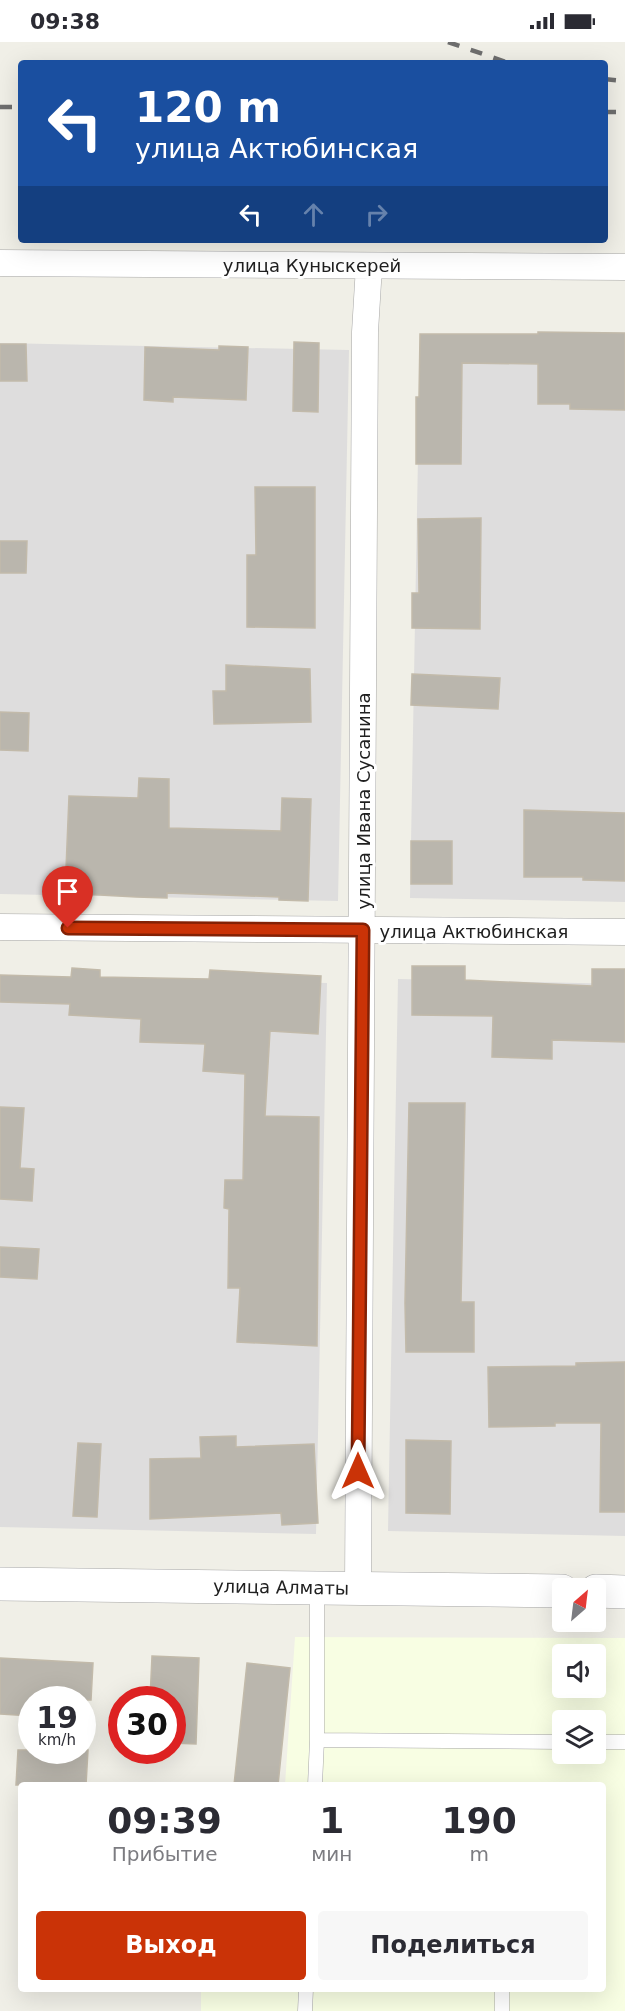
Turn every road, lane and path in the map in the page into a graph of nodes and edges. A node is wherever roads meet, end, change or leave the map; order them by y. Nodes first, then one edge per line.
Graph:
1 (0, 263) edge
2 (369, 266) junction
3 (625, 267) edge
4 (0, 927) edge
5 (363, 930) junction
6 (625, 932) edge
7 (0, 1584) edge
8 (317, 1588) junction
9 (358, 1588) junction
10 (552, 1591) edge
11 (606, 1591) edge
12 (625, 1592) edge
13 (317, 1740) junction
14 (552, 1742) edge
15 (606, 1742) edge
16 (625, 1742) edge
17 (315, 1782) edge
18 (306, 1992) edge
19 (502, 1992) edge
20 (305, 2011) edge
21 (502, 2011) edge

1 - 2 street, улица Куныскерей
2 - 3 street, улица Куныскерей
2 - 5 street, улица Ивана Сусанина
4 - 5 street, улица Актюбинская
5 - 6 street, улица Актюбинская
5 - 9 street, улица Ивана Сусанина
7 - 8 street, улица Алматы
8 - 9 street, улица Алматы
8 - 13 lane
9 - 10 street, улица Алматы
11 - 12 street
13 - 14 lane
13 - 17 lane
15 - 16 lane
18 - 20 lane
19 - 21 lane

